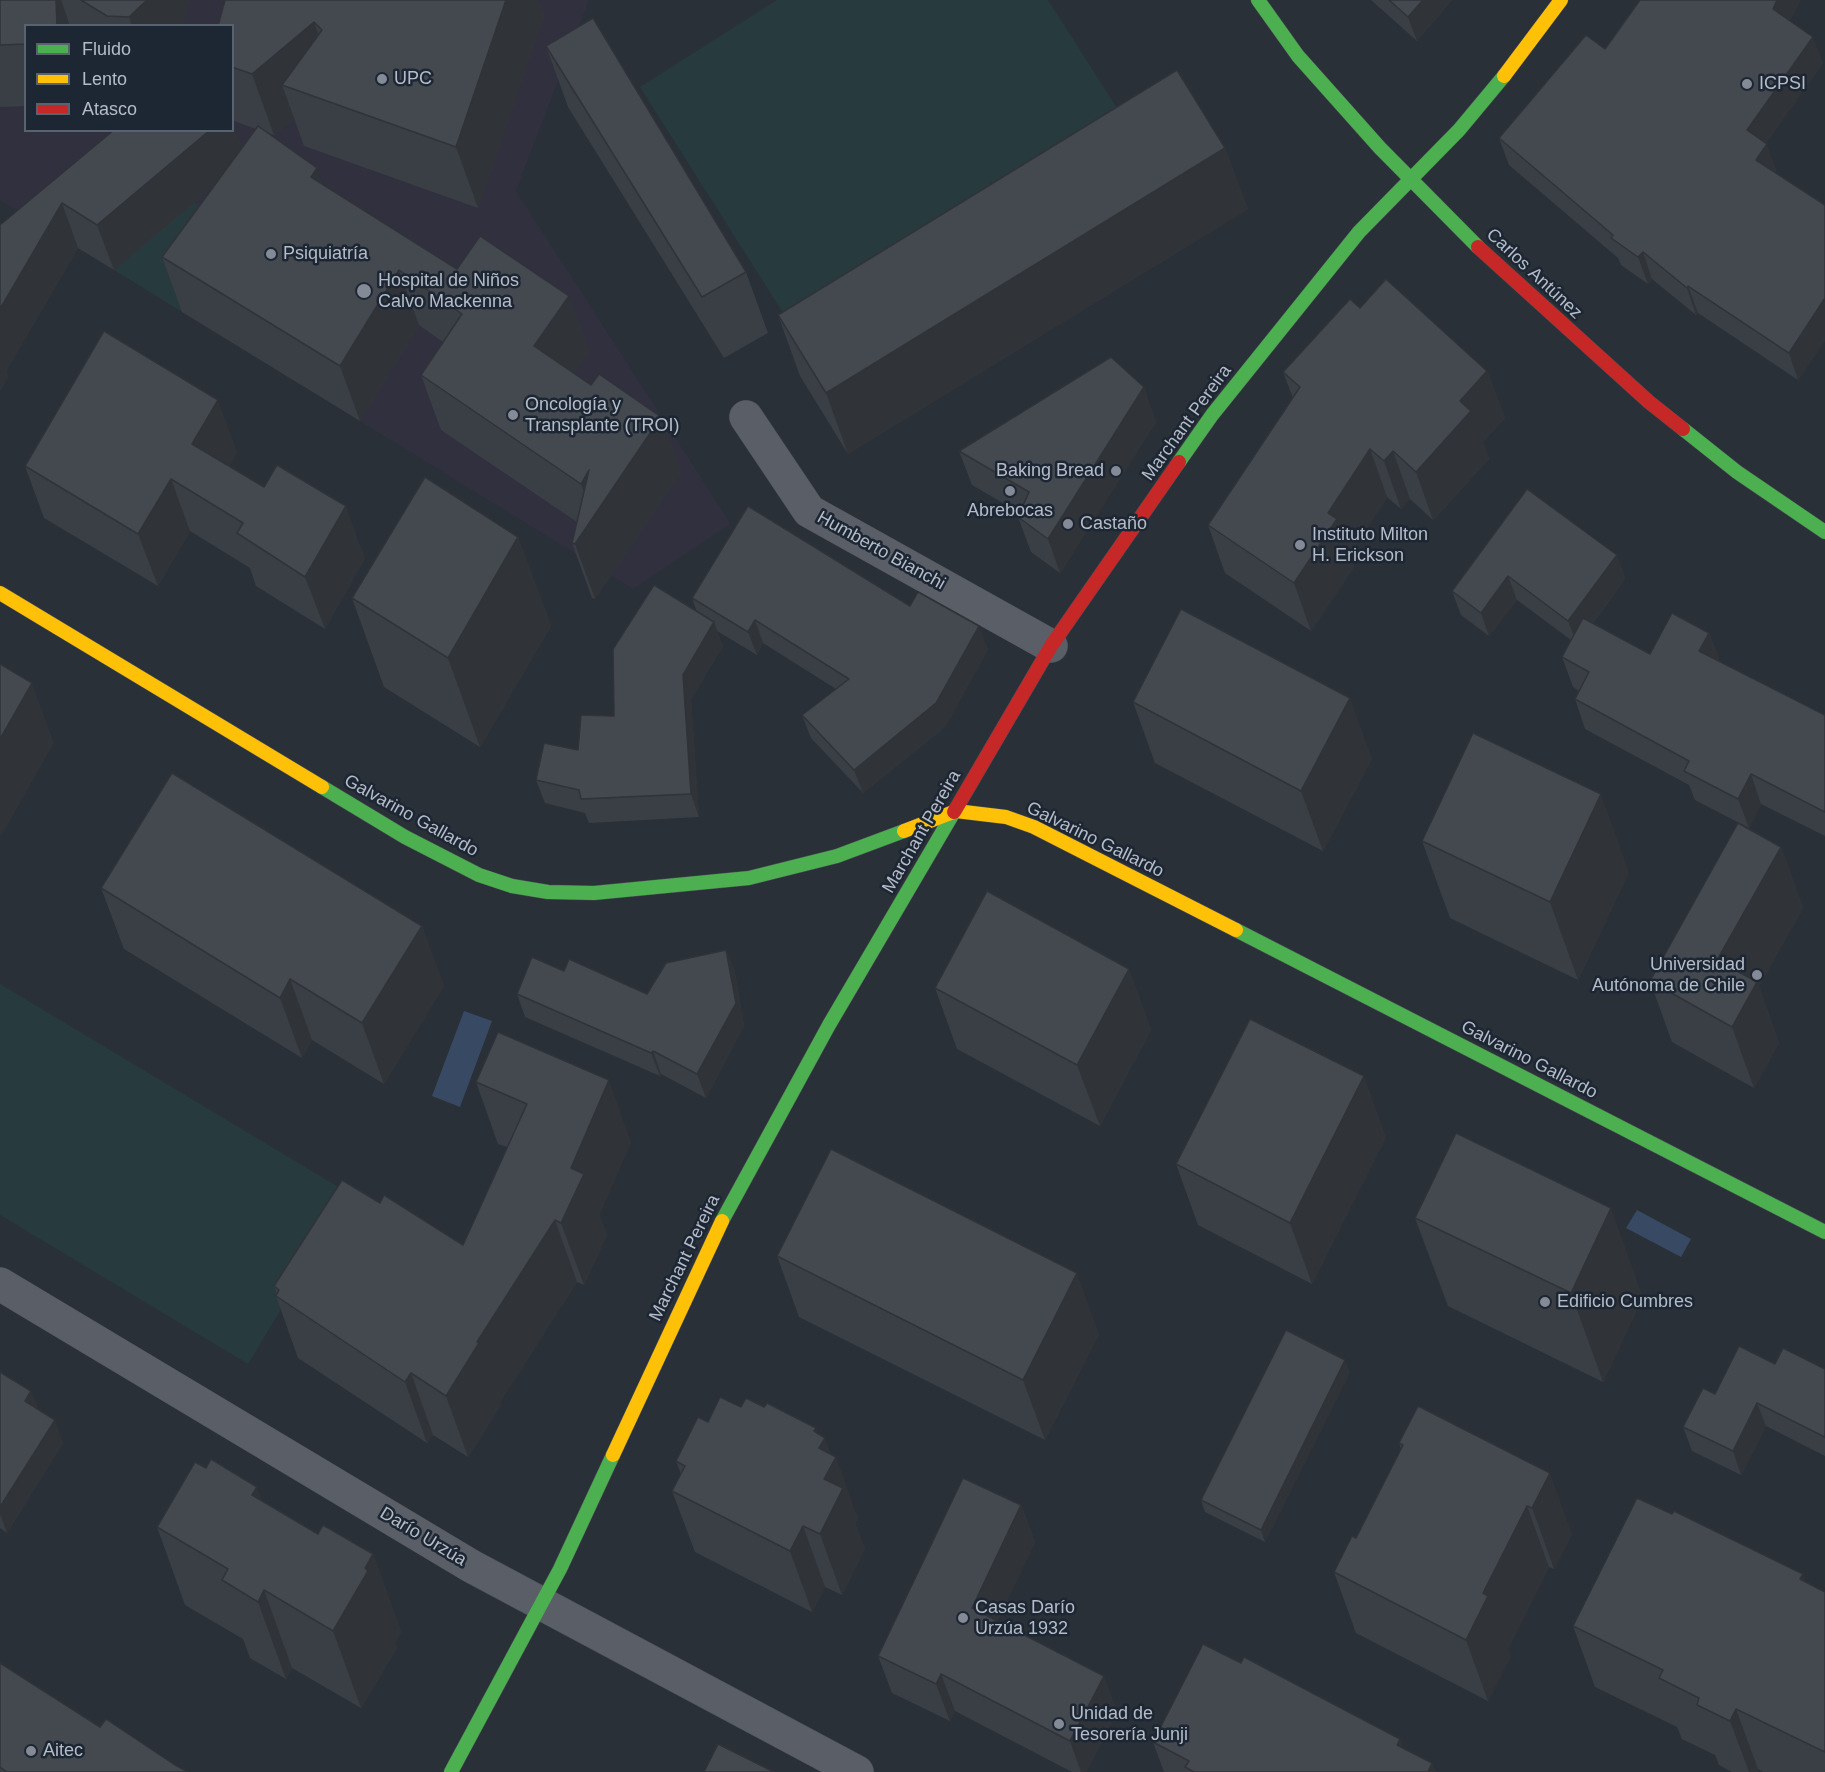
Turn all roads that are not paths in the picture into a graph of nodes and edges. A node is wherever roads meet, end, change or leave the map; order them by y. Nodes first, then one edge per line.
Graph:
1 (1258, 0) edge
2 (1561, 0) edge
3 (1411, 179) junction
4 (746, 417) dead end
5 (1825, 532) edge
6 (0, 593) edge
7 (1051, 646) junction
8 (956, 811) junction
9 (1825, 1232) edge
10 (0, 1284) edge
11 (539, 1604) junction
12 (451, 1772) edge
13 (856, 1772) edge

1 - 3 street, Carlos Antúnez
2 - 3 street, Marchant Pereira
3 - 5 street, Carlos Antúnez
3 - 7 street, Marchant Pereira
4 - 7 street, Humberto Bianchi
6 - 8 street, Galvarino Gallardo
7 - 8 street, Marchant Pereira
8 - 9 street, Galvarino Gallardo
8 - 11 street, Marchant Pereira
10 - 11 street, Darío Urzúa
11 - 12 street, Marchant Pereira
11 - 13 street, Darío Urzúa

